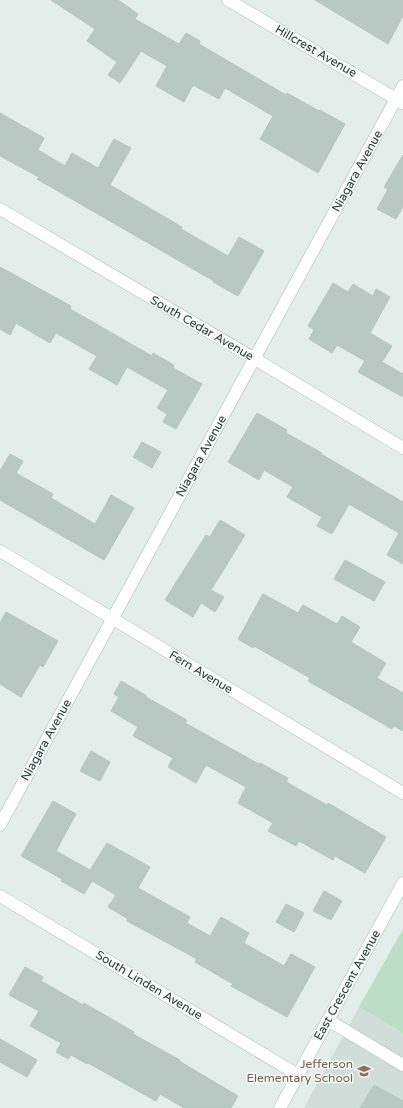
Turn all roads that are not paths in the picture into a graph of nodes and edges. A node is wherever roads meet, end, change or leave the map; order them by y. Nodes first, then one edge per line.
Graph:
1 (228, 0) edge
2 (403, 86) edge
3 (400, 101) edge
4 (0, 209) edge
5 (254, 359) junction
6 (403, 448) edge
7 (0, 550) edge
8 (112, 618) junction
9 (403, 793) edge
10 (0, 825) edge
11 (403, 883) edge
12 (0, 896) edge
13 (328, 1020) junction
14 (403, 1065) edge
15 (298, 1075) junction
16 (280, 1108) edge

1 - 3 street, Hillcrest Avenue
2 - 3 street, Niagara Avenue
3 - 5 street, Niagara Avenue
4 - 5 street, South Cedar Avenue
5 - 6 street, South Cedar Avenue
5 - 8 street, Niagara Avenue
7 - 8 street, Fern Avenue
8 - 9 street, Fern Avenue
8 - 10 street, Niagara Avenue
11 - 13 street, East Crescent Avenue
12 - 15 street, South Linden Avenue
13 - 14 street
13 - 15 street, East Crescent Avenue
15 - 16 street, East Crescent Avenue

